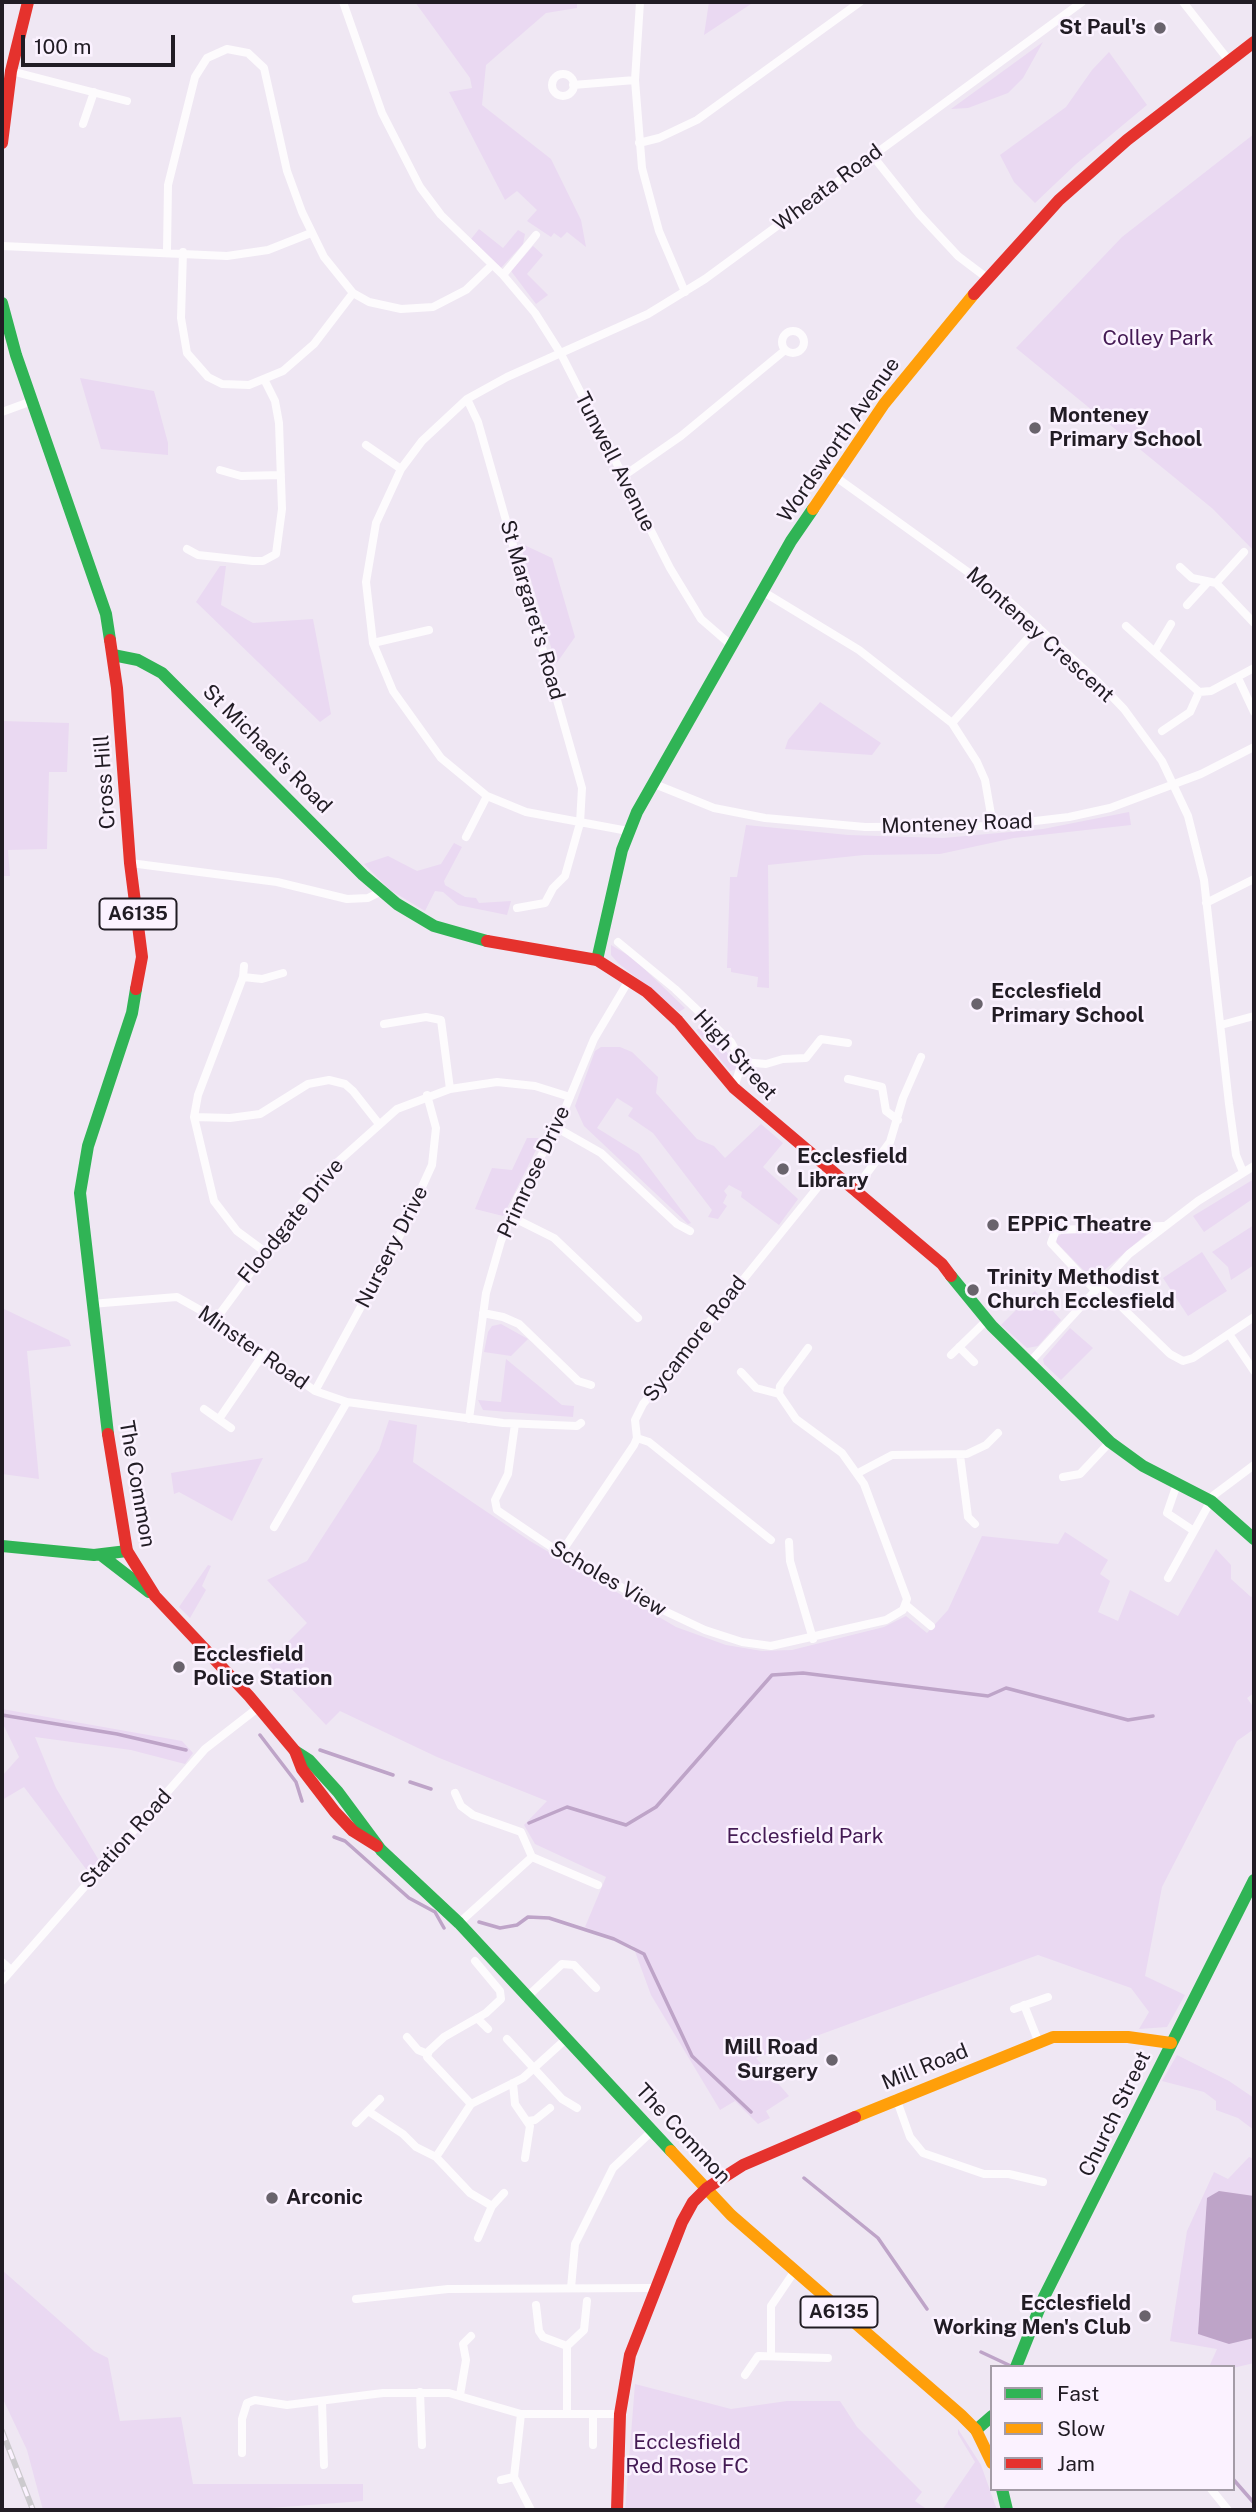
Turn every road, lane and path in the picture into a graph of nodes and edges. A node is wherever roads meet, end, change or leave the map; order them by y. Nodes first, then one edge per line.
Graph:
1 (28, 2) edge
2 (343, 2) edge
3 (640, 2) edge
4 (860, 2) edge
5 (1082, 2) edge
6 (1183, 2) edge
7 (1254, 43) edge
8 (1230, 62) junction
9 (11, 71) junction
10 (635, 80) junction
11 (573, 85) dead end
12 (94, 92) junction
13 (127, 101) dead end
14 (83, 124) dead end
15 (2, 143) edge
16 (639, 144) junction
17 (872, 155) junction
18 (311, 233) junction
19 (536, 235) dead end
20 (2, 246) edge
21 (167, 251) junction
22 (183, 252) junction
23 (492, 265) junction
24 (503, 275) junction
25 (987, 278) junction
26 (685, 292) junction
27 (353, 293) junction
28 (2, 303) edge
29 (785, 351) dead end
30 (561, 354) junction
31 (265, 381) junction
32 (467, 399) junction
33 (32, 401) junction
34 (2, 412) edge
35 (366, 445) dead end
36 (401, 469) junction
37 (220, 470) dead end
38 (281, 475) junction
39 (833, 475) junction
40 (622, 477) junction
41 (187, 549) dead end
42 (1244, 552) dead end
43 (1180, 567) dead end
44 (1212, 583) junction
45 (762, 591) junction
46 (1186, 606) dead end
47 (1171, 624) dead end
48 (1254, 624) edge
49 (1126, 625) dead end
50 (1038, 627) junction
51 (429, 630) dead end
52 (373, 643) junction
53 (731, 645) junction
54 (1155, 651) junction
55 (113, 655) junction
56 (1254, 668) edge
57 (1238, 678) junction
58 (1199, 692) junction
59 (1254, 712) edge
60 (952, 723) junction
61 (1162, 731) dead end
62 (1254, 747) edge
63 (652, 783) junction
64 (1175, 785) junction
65 (487, 796) junction
66 (580, 823) junction
67 (993, 826) junction
68 (628, 831) junction
69 (466, 836) dead end
70 (130, 863) junction
71 (1254, 879) edge
72 (380, 892) junction
73 (1206, 903) junction
74 (517, 908) dead end
75 (618, 942) dead end
76 (597, 960) junction
77 (244, 966) dead end
78 (283, 973) dead end
79 (243, 977) junction
80 (629, 980) junction
81 (1254, 1016) edge
82 (384, 1024) dead end
83 (1221, 1025) junction
84 (848, 1043) dead end
85 (921, 1057) dead end
86 (742, 1062) junction
87 (848, 1079) dead end
88 (734, 1088) junction
89 (450, 1089) junction
90 (427, 1095) junction
91 (570, 1097) junction
92 (194, 1117) junction
93 (898, 1120) junction
94 (379, 1124) junction
95 (556, 1128) junction
96 (83, 1165) joint
97 (1254, 1166) edge
98 (830, 1172) junction
99 (1243, 1172) junction
100 (853, 1192) junction
101 (510, 1216) junction
102 (1163, 1226) junction
103 (690, 1231) dead end
104 (264, 1251) junction
105 (1096, 1287) junction
106 (91, 1304) junction
107 (483, 1313) junction
108 (1254, 1317) edge
109 (638, 1318) dead end
110 (216, 1319) junction
111 (987, 1320) junction
112 (1229, 1334) junction
113 (959, 1347) junction
114 (808, 1348) dead end
115 (264, 1353) junction
116 (951, 1355) dead end
117 (974, 1362) dead end
118 (1029, 1363) junction
119 (1254, 1371) edge
120 (741, 1372) dead end
121 (591, 1385) dead end
122 (315, 1391) junction
123 (779, 1394) junction
124 (347, 1402) junction
125 (204, 1409) dead end
126 (219, 1419) junction
127 (469, 1419) junction
128 (581, 1423) dead end
129 (515, 1424) junction
130 (231, 1428) dead end
131 (998, 1433) dead end
132 (637, 1438) junction
133 (1110, 1441) junction
134 (960, 1455) junction
135 (1254, 1465) edge
136 (858, 1472) junction
137 (1063, 1477) dead end
138 (1177, 1484) junction
139 (1207, 1499) junction
140 (975, 1524) dead end
141 (274, 1527) dead end
142 (1194, 1531) junction
143 (1254, 1539) edge
144 (771, 1540) dead end
145 (789, 1542) dead end
146 (2, 1546) edge
147 (127, 1551) junction
148 (562, 1553) junction
149 (100, 1555) junction
150 (1168, 1578) dead end
151 (155, 1596) junction
152 (906, 1605) junction
153 (931, 1626) dead end
154 (813, 1639) junction
155 (259, 1707) junction
156 (455, 1793) dead end
157 (532, 1857) junction
158 (1254, 1880) edge
159 (598, 1885) dead end
160 (459, 1923) junction
161 (475, 1961) dead end
162 (2, 1962) edge
163 (11, 1970) junction
164 (2, 1981) edge
165 (596, 1988) dead end
166 (527, 1997) junction
167 (1048, 1997) dead end
168 (1024, 2005) junction
169 (1014, 2009) dead end
170 (477, 2018) junction
171 (488, 2029) dead end
172 (407, 2037) dead end
173 (507, 2039) dead end
174 (566, 2039) junction
175 (1039, 2043) junction
176 (1171, 2043) junction
177 (428, 2054) junction
178 (534, 2069) junction
179 (513, 2083) junction
180 (896, 2098) junction
181 (380, 2099) dead end
182 (471, 2104) junction
183 (550, 2108) dead end
184 (577, 2108) dead end
185 (368, 2111) junction
186 (528, 2121) junction
187 (356, 2123) dead end
188 (653, 2130) junction
189 (436, 2157) junction
190 (525, 2158) dead end
191 (1043, 2182) dead end
192 (707, 2188) junction
193 (504, 2193) dead end
194 (492, 2206) junction
195 (478, 2238) dead end
196 (794, 2272) junction
197 (571, 2288) junction
198 (654, 2288) junction
199 (356, 2299) dead end
200 (587, 2301) dead end
201 (536, 2305) dead end
202 (471, 2336) dead end
203 (567, 2346) junction
204 (771, 2355) junction
205 (828, 2358) dead end
206 (1017, 2363) edge
207 (745, 2375) dead end
208 (420, 2392) junction
209 (460, 2395) junction
210 (322, 2402) junction
211 (567, 2413) junction
212 (521, 2414) junction
213 (593, 2414) junction
214 (620, 2414) junction
215 (990, 2418) edge
216 (976, 2430) junction
217 (422, 2445) dead end
218 (593, 2445) dead end
219 (242, 2453) dead end
220 (990, 2459) edge
221 (324, 2465) dead end
222 (514, 2477) junction
223 (501, 2480) dead end
224 (1002, 2491) edge
225 (1213, 2491) edge
226 (531, 2510) edge
227 (617, 2510) edge
228 (1007, 2510) edge
229 (1228, 2510) edge

1 - 9 main road
2 - 23 street, Tunwell Avenue
3 - 10 street
4 - 16 street
5 - 17 street, Wheata Road
6 - 8 street
7 - 8 main road, Wordsworth Avenue
8 - 25 main road, Wordsworth Avenue
9 - 12 street
9 - 15 main road
10 - 11 street
10 - 16 street
12 - 13 street
12 - 14 street
16 - 26 street
17 - 25 street
17 - 26 street, Wheata Road
18 - 21 street
18 - 22 street
18 - 27 street
19 - 24 street
20 - 21 street
21 - 22 street
22 - 31 street
23 - 24 street, Tunwell Avenue
23 - 27 street
24 - 30 street, Tunwell Avenue
25 - 39 main road, Wordsworth Avenue
26 - 30 street, Wheata Road
27 - 31 street
28 - 33 main road, A6135
29 - 40 street
30 - 32 street, Wheata Road
30 - 40 street, Tunwell Avenue
31 - 38 street
32 - 36 street, Wheata Road
32 - 66 street, St Margaret's Road
33 - 34 street
33 - 55 main road, Cross Hill / A6135
35 - 36 street
36 - 52 street, Wheata Road
37 - 38 street
38 - 41 street
39 - 45 main road, Wordsworth Avenue
39 - 50 street, Monteney Crescent
40 - 53 street, Tunwell Avenue
42 - 44 street
43 - 44 street
44 - 46 street
44 - 48 street
45 - 53 main road, Wordsworth Avenue
45 - 60 street
47 - 54 street
49 - 54 street
50 - 60 street
50 - 64 street, Monteney Crescent
51 - 52 street
52 - 65 street, Wheata Road
53 - 63 main road, Wordsworth Avenue
54 - 58 street
55 - 70 main road, Cross Hill / A6135
55 - 72 main road, St Michael's Road
56 - 57 street
57 - 58 street
57 - 59 street
58 - 61 street
60 - 67 street
62 - 64 street, Monteney Road
63 - 67 street, Monteney Road
63 - 68 main road, Wordsworth Avenue
64 - 67 street, Monteney Road
64 - 73 street, Monteney Crescent
65 - 66 street, Wheata Road
65 - 69 street
66 - 68 street, Wheata Road
66 - 74 street, St Margaret's Road
68 - 76 main road, Wordsworth Avenue
70 - 72 street
70 - 96 main road, Cross Hill / A6135
71 - 73 street
72 - 76 main road, High Street
73 - 83 street, Monteney Crescent
75 - 86 street
76 - 80 main road, High Street
77 - 79 street
78 - 79 street
79 - 92 street
80 - 88 main road, High Street
80 - 91 street, Primrose Drive
81 - 83 street
82 - 89 street
83 - 99 street, Monteney Crescent
84 - 86 street
85 - 93 street
86 - 88 street
87 - 93 street
88 - 98 main road, High Street
89 - 90 street, Floodgate Drive
89 - 91 street, Floodgate Drive
90 - 94 street, Floodgate Drive
90 - 122 street, Nursery Drive
91 - 95 street, Primrose Drive
92 - 94 street
92 - 104 street
93 - 100 street
94 - 104 street, Floodgate Drive
95 - 101 street, Primrose Drive
95 - 103 street
96 - 106 main road, The Common / A6135
97 - 99 street
98 - 100 main road, High Street
98 - 132 street, Sycamore Road
99 - 102 street
100 - 111 main road, High Street
101 - 107 street, Primrose Drive
101 - 109 street
102 - 105 street
102 - 105 street
104 - 110 street, Floodgate Drive
105 - 112 street
105 - 118 street
106 - 110 street, Minster Road
106 - 147 main road, The Common / A6135
107 - 121 street
107 - 127 street, Primrose Drive
108 - 112 street
110 - 115 street, Minster Road
111 - 113 street
111 - 118 main road, High Street
112 - 119 street
113 - 116 street
113 - 117 street
114 - 123 street
115 - 122 street, Minster Road
115 - 126 street
118 - 133 main road, High Street
120 - 123 street
122 - 124 street, Minster Road
123 - 136 street
124 - 127 street, Minster Road
124 - 141 street
125 - 126 street
126 - 130 street
127 - 129 street, Minster Road
128 - 129 street, Minster Road
129 - 148 street, Scholes View
131 - 134 street
132 - 144 street
132 - 148 street, Sycamore Road
133 - 137 street
133 - 138 main road, High Street
134 - 136 street
134 - 140 street
135 - 139 street
136 - 152 street
138 - 139 main road, High Street
138 - 142 street
139 - 142 street
139 - 143 main road, High Street
142 - 150 street
145 - 154 street
146 - 149 main road
147 - 149 main road
147 - 151 main road, The Common / A6135
148 - 154 street, Scholes View
149 - 151 main road
151 - 155 main road, The Common / A6135
152 - 153 street
152 - 154 street, Scholes View
155 - 160 main road, The Common / A6135
155 - 163 street, Station Road
156 - 157 street
157 - 159 street
157 - 160 street
158 - 176 main road, Church Street
160 - 166 main road, The Common / A6135
161 - 170 street
162 - 163 street
163 - 164 street, Station Road
165 - 166 street
166 - 174 main road, The Common / A6135
167 - 168 street
168 - 169 street
168 - 175 street
170 - 171 street
170 - 177 street
172 - 177 street
173 - 178 street
174 - 178 street
174 - 188 main road, The Common / A6135
175 - 176 main road, Mill Road
175 - 180 main road, Mill Road
176 - 206 main road, Church Street
177 - 182 street
178 - 179 street
178 - 184 street
179 - 182 street
179 - 186 street
180 - 191 street
180 - 192 main road, Mill Road
181 - 185 street
182 - 189 street
183 - 186 street
185 - 187 street
185 - 189 street
186 - 190 street
188 - 192 main road, The Common / A6135
188 - 197 street
189 - 194 street
192 - 196 main road, The Common / A6135
192 - 198 main road
193 - 194 street
194 - 195 street
196 - 204 street
196 - 216 main road, The Common / A6135
197 - 198 street
197 - 199 street
198 - 214 main road
200 - 203 street
201 - 203 street
202 - 209 street
203 - 211 street
204 - 205 street
204 - 207 street
208 - 209 street
208 - 210 street
208 - 217 street
209 - 212 street
210 - 219 street
210 - 221 street
211 - 212 street
211 - 213 street
212 - 222 street
213 - 214 street
213 - 218 street
214 - 227 main road
215 - 216 main road
216 - 220 main road, A6135
222 - 223 street
222 - 226 street
224 - 228 main road
225 - 229 street

